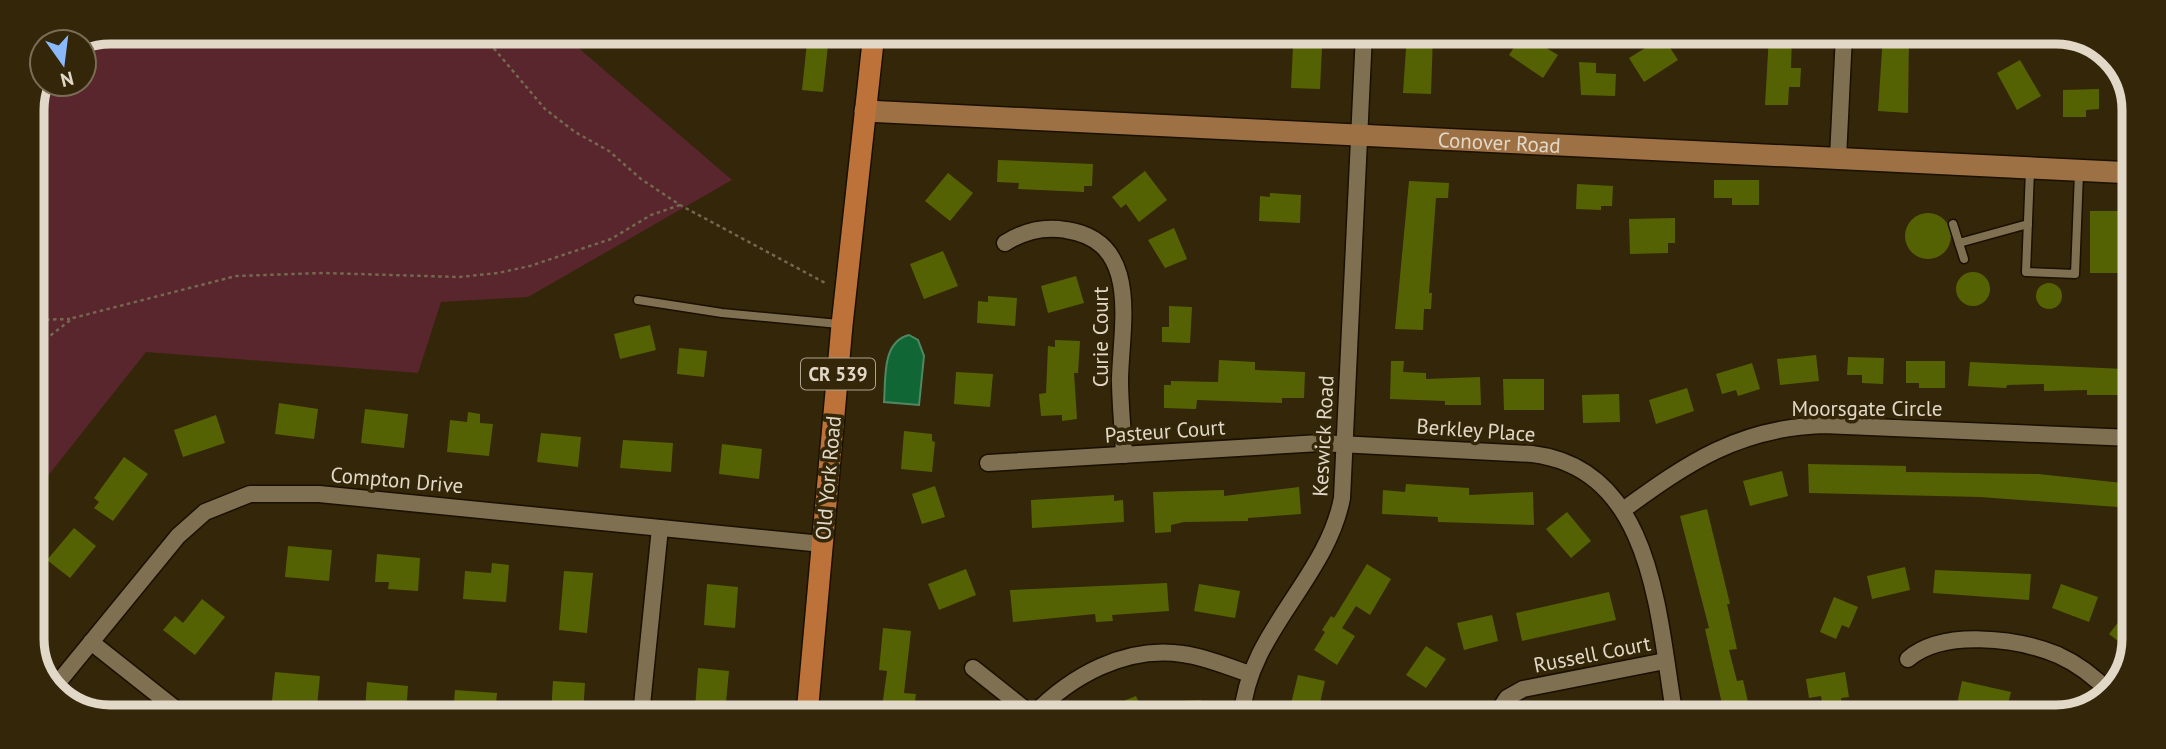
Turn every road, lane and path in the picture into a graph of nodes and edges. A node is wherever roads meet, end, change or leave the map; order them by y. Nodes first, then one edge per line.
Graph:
1 (485, 44) edge
2 (872, 44) edge
3 (1364, 44) edge
4 (1844, 44) edge
5 (491, 45) joint
6 (865, 111) junction
7 (1360, 135) junction
8 (1838, 158) junction
9 (2030, 168) junction
10 (2079, 170) junction
11 (2122, 172) edge
12 (680, 205) junction
13 (1953, 224) dead end
14 (2028, 225) junction
15 (1005, 243) dead end
16 (1959, 243) junction
17 (1964, 259) dead end
18 (845, 294) junction
19 (638, 300) dead end
20 (73, 318) junction
21 (44, 319) edge
22 (842, 325) junction
23 (44, 340) edge
24 (2122, 438) edge
25 (1345, 443) junction
26 (1124, 455) junction
27 (988, 463) dead end
28 (1623, 510) junction
29 (660, 528) junction
30 (822, 544) junction
31 (91, 642) junction
32 (1908, 659) dead end
33 (1665, 662) junction
34 (973, 668) dead end
35 (1251, 674) junction
36 (59, 681) edge
37 (2102, 687) edge
38 (171, 705) edge
39 (642, 705) edge
40 (808, 705) edge
41 (1020, 705) edge
42 (1043, 705) edge
43 (1244, 705) edge
44 (1502, 705) edge
45 (1673, 705) edge

1 - 5 path
2 - 6 main road, Old York Road / CR 539
3 - 7 street, Keswick Road
4 - 8 street
5 - 12 path
6 - 7 street, Conover Road
6 - 18 main road, Old York Road / CR 539
7 - 8 street, Conover Road
7 - 25 street, Keswick Road
8 - 9 street, Conover Road
9 - 10 street, Conover Road
9 - 14 lane
10 - 11 street, Conover Road
10 - 14 lane
12 - 18 path
12 - 20 path
13 - 16 lane
14 - 16 lane
15 - 26 street, Curie Court
16 - 17 lane
18 - 22 main road, Old York Road / CR 539
19 - 22 lane
20 - 21 path
20 - 23 path
22 - 30 main road, Old York Road / CR 539
24 - 28 street, Moorsgate Circle
25 - 26 street, Pasteur Court
25 - 28 street, Berkley Place
25 - 35 street, Keswick Road
26 - 27 street, Pasteur Court
28 - 33 street, Berkley Place
29 - 30 street, Compton Drive
29 - 31 street, Compton Drive
29 - 39 street
30 - 40 main road, Old York Road / CR 539
31 - 36 street, Compton Drive
31 - 38 street
32 - 37 street
33 - 44 street, Russell Court
33 - 45 street, Berkley Place
34 - 41 street
35 - 42 street
35 - 43 street, Keswick Road

